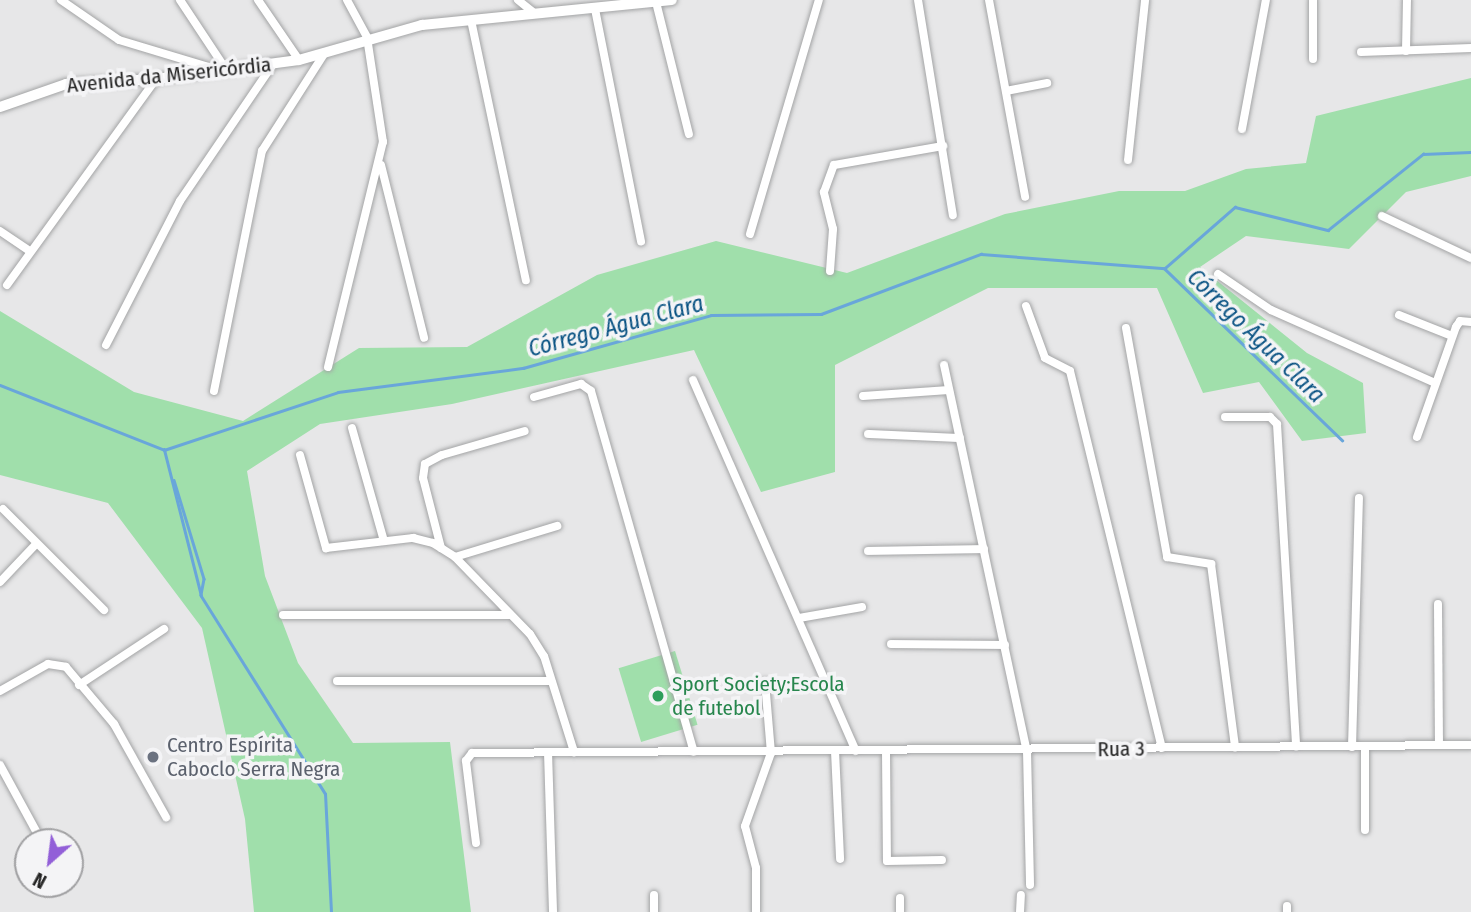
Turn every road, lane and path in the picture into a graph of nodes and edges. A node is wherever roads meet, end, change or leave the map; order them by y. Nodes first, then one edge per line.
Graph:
1 (61, 0) edge
2 (180, 0) edge
3 (258, 0) edge
4 (347, 0) edge
5 (518, 0) edge
6 (672, 0) edge
7 (819, 0) edge
8 (918, 0) edge
9 (989, 0) edge
10 (1145, 0) edge
11 (1266, 0) edge
12 (1312, 0) edge
13 (1407, 0) edge
14 (629, 2) edge
15 (656, 2) junction
16 (595, 9) junction
17 (534, 13) junction
18 (471, 20) junction
19 (367, 37) junction
20 (1471, 48) edge
21 (1406, 51) junction
22 (1361, 52) dead end
23 (324, 54) junction
24 (1313, 59) dead end
25 (299, 60) junction
26 (273, 64) junction
27 (220, 68) junction
28 (156, 79) junction
29 (1047, 83) dead end
30 (1006, 91) junction
31 (0, 107) edge
32 (1242, 129) dead end
33 (689, 134) dead end
34 (943, 146) junction
35 (1128, 160) dead end
36 (381, 165) junction
37 (1025, 197) dead end
38 (953, 215) dead end
39 (1382, 216) dead end
40 (0, 231) edge
41 (750, 234) dead end
42 (641, 242) dead end
43 (30, 251) junction
44 (1471, 258) edge
45 (830, 271) dead end
46 (1218, 274) dead end
47 (526, 280) dead end
48 (7, 285) dead end
49 (1026, 306) dead end
50 (1399, 315) dead end
51 (1471, 322) edge
52 (1126, 328) dead end
53 (1452, 336) junction
54 (424, 338) dead end
55 (106, 345) dead end
56 (944, 365) dead end
57 (328, 367) dead end
58 (693, 380) dead end
59 (1435, 383) junction
60 (949, 390) junction
61 (214, 391) dead end
62 (863, 396) dead end
63 (534, 397) dead end
64 (1225, 416) dead end
65 (352, 428) dead end
66 (525, 431) dead end
67 (868, 434) dead end
68 (1418, 437) dead end
69 (960, 438) junction
70 (300, 455) dead end
71 (1359, 498) dead end
72 (3, 509) dead end
73 (557, 526) dead end
74 (384, 541) junction
75 (36, 544) junction
76 (441, 548) junction
77 (984, 549) junction
78 (868, 551) dead end
79 (454, 557) junction
80 (0, 582) edge
81 (1438, 604) dead end
82 (862, 607) dead end
83 (104, 610) dead end
84 (283, 615) dead end
85 (510, 615) junction
86 (799, 618) junction
87 (164, 629) dead end
88 (891, 643) dead end
89 (1005, 645) junction
90 (337, 681) dead end
91 (551, 681) junction
92 (765, 682) dead end
93 (79, 685) junction
94 (0, 691) edge
95 (1439, 745) junction
96 (1471, 745) edge
97 (1296, 746) junction
98 (1365, 746) junction
99 (1235, 747) junction
100 (1352, 747) junction
101 (1162, 748) junction
102 (548, 751) junction
103 (835, 751) junction
104 (856, 751) junction
105 (886, 751) junction
106 (1027, 751) junction
107 (574, 752) junction
108 (694, 752) junction
109 (771, 753) junction
110 (0, 765) edge
111 (2, 775) edge
112 (166, 817) dead end
113 (34, 828) edge
114 (1365, 830) dead end
115 (476, 843) dead end
116 (840, 859) dead end
117 (942, 860) dead end
118 (1030, 885) dead end
119 (654, 895) dead end
120 (1021, 895) dead end
121 (900, 898) dead end
122 (553, 912) edge
123 (654, 912) edge
124 (756, 912) edge
125 (900, 912) edge
126 (1020, 912) edge

1 - 27 street
2 - 27 street
3 - 25 street
4 - 19 street
5 - 17 street
6 - 15 street, Avenida da Misericórdia
7 - 41 street
8 - 34 street
9 - 30 street
10 - 35 street
11 - 32 street
12 - 24 street
13 - 21 street
14 - 15 street, Avenida da Misericórdia
14 - 16 street, Avenida da Misericórdia
15 - 33 street
16 - 17 street, Avenida da Misericórdia
16 - 42 street
17 - 18 street, Avenida da Misericórdia
18 - 19 street, Avenida da Misericórdia
18 - 47 street
19 - 23 street, Avenida da Misericórdia
19 - 36 street
20 - 21 street
21 - 22 street
23 - 25 street, Avenida da Misericórdia
23 - 61 street
25 - 26 street, Avenida da Misericórdia
26 - 27 street, Avenida da Misericórdia
26 - 55 street
27 - 28 street, Avenida da Misericórdia
28 - 31 street, Avenida da Misericórdia
28 - 43 street
29 - 30 street
30 - 37 street
34 - 38 street
34 - 45 street
36 - 54 street
36 - 57 street
39 - 44 street
40 - 43 street
43 - 48 street
46 - 59 street
49 - 101 street
50 - 53 street
51 - 53 street
52 - 99 street
53 - 59 street
56 - 60 street
58 - 86 street
59 - 68 street
60 - 62 street
60 - 69 street
63 - 108 street
64 - 97 street
65 - 74 street
66 - 76 street
67 - 69 street
69 - 77 street
70 - 74 street
71 - 100 street
72 - 75 street
73 - 79 street
74 - 76 street
75 - 80 street
75 - 83 street
76 - 79 street
77 - 78 street
77 - 89 street
79 - 85 street
81 - 95 street
82 - 86 street
84 - 85 street
85 - 91 street
86 - 104 street
87 - 93 street
88 - 89 street
89 - 106 street
90 - 91 street
91 - 107 street
92 - 109 street
93 - 94 street
93 - 112 street
95 - 96 street, Rua 3
95 - 98 street, Rua 3
97 - 99 street, Rua 3
97 - 100 street, Rua 3
98 - 100 street, Rua 3
98 - 114 street
99 - 101 street, Rua 3
101 - 106 street, Rua 3
102 - 107 street, Rua 3
102 - 115 street, Rua 3
102 - 122 street
103 - 104 street, Rua 3
103 - 109 street, Rua 3
103 - 116 street
104 - 105 street, Rua 3
105 - 106 street, Rua 3
105 - 117 street
106 - 118 street
107 - 108 street, Rua 3
108 - 109 street, Rua 3
109 - 124 street
110 - 111 street
111 - 113 street
119 - 123 street
120 - 126 street
121 - 125 street

